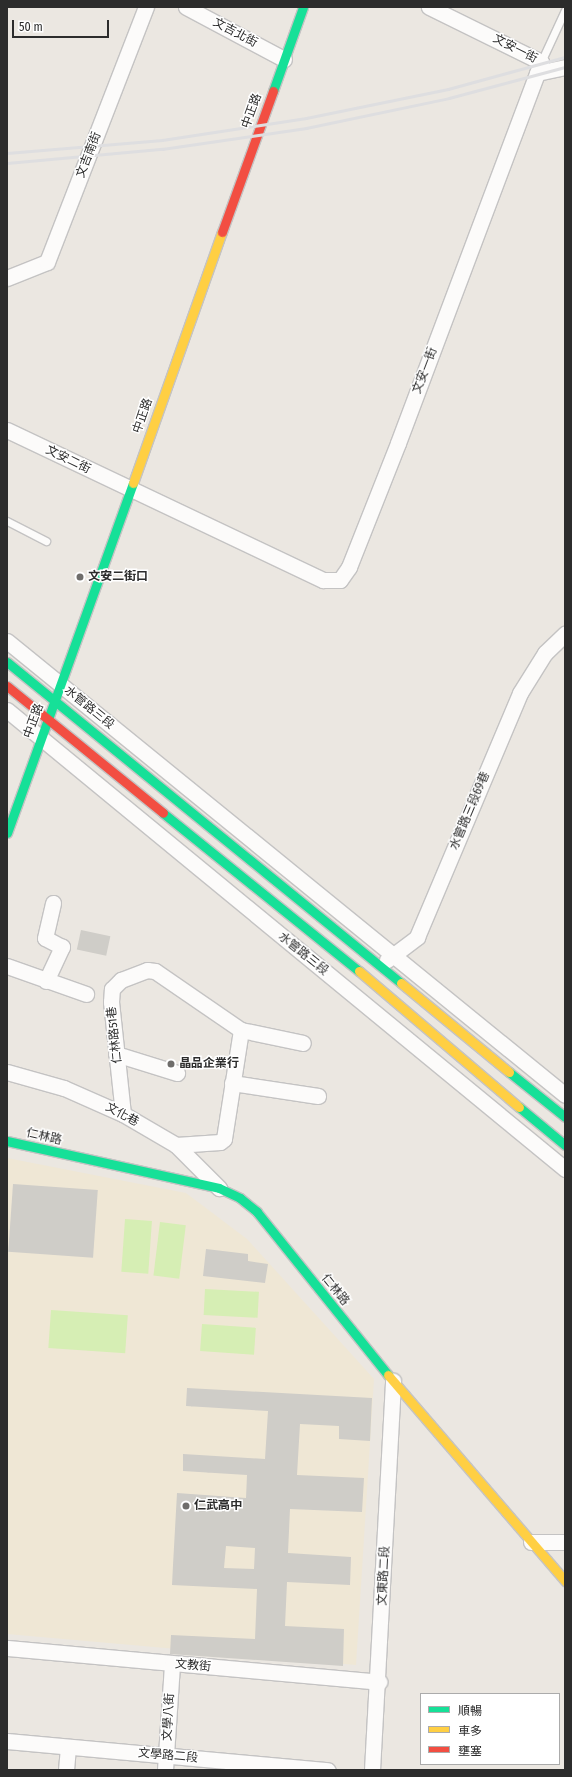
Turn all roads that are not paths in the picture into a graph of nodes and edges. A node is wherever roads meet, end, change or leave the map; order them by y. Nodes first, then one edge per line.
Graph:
1 (146, 7) edge
2 (186, 7) edge
3 (303, 7) edge
4 (432, 8) edge
5 (565, 10) edge
6 (284, 59) junction
7 (539, 67) junction
8 (565, 67) edge
9 (7, 278) edge
10 (7, 430) edge
11 (130, 490) junction
12 (7, 522) edge
13 (46, 541) dead end
14 (565, 634) edge
15 (7, 641) edge
16 (7, 662) edge
17 (61, 685) junction
18 (7, 686) edge
19 (54, 701) junction
20 (7, 710) edge
21 (47, 719) junction
22 (40, 738) junction
23 (7, 833) edge
24 (53, 903) dead end
25 (395, 954) junction
26 (380, 964) junction
27 (7, 966) edge
28 (363, 975) junction
29 (46, 980) junction
30 (86, 994) dead end
31 (241, 1030) junction
32 (303, 1043) dead end
33 (116, 1054) junction
34 (7, 1072) edge
35 (176, 1073) dead end
36 (232, 1082) junction
37 (565, 1095) edge
38 (318, 1096) dead end
39 (123, 1114) junction
40 (565, 1117) edge
41 (7, 1141) edge
42 (176, 1145) junction
43 (565, 1145) edge
44 (565, 1169) edge
45 (219, 1188) junction
46 (393, 1381) junction
47 (531, 1542) junction
48 (565, 1542) edge
49 (565, 1581) edge
50 (7, 1648) edge
51 (172, 1664) junction
52 (379, 1682) junction
53 (7, 1741) edge
54 (68, 1747) junction
55 (166, 1763) edge
56 (260, 1767) edge
57 (66, 1770) edge
58 (328, 1770) edge
59 (372, 1770) edge

1 - 9 street, 文吉南街
2 - 6 street, 文吉北街
3 - 6 main road, 中正路
4 - 7 street, 文安一街
5 - 7 lane
6 - 11 main road, 中正路
7 - 8 street
7 - 11 street, 文安一街
10 - 11 street, 文安二街
11 - 17 main road, 中正路
12 - 13 lane
14 - 25 street, 水管路三段69巷
15 - 17 street, 水管路三段
16 - 19 main road, 水管路三段
17 - 19 main road, 中正路
17 - 25 street, 水管路三段
18 - 21 main road, 水管路三段
19 - 21 main road, 中正路
19 - 26 main road, 水管路三段
20 - 22 street, 水管路三段
21 - 22 main road, 中正路
21 - 28 main road, 水管路三段
22 - 23 main road, 中正路
22 - 44 street, 水管路三段
24 - 29 street
25 - 26 street, 水管路三段69巷
25 - 37 street, 水管路三段
26 - 28 street, 水管路三段69巷
26 - 40 main road, 水管路三段
27 - 29 street
28 - 43 main road, 水管路三段
29 - 30 street
31 - 32 street, 仁林路51巷
31 - 33 street, 仁林路51巷
31 - 36 street
33 - 35 street
33 - 39 street, 仁林路51巷
34 - 39 street, 文化巷
36 - 38 street
36 - 42 street
39 - 42 street, 文化巷
41 - 45 main road, 仁林路
42 - 45 street, 文化巷
45 - 46 main road, 仁林路
46 - 47 main road, 仁林路
46 - 52 street, 文東路二段
47 - 48 street
47 - 49 main road, 仁林路
50 - 51 street, 文教街
51 - 52 street, 文教街
51 - 55 street, 文學八街
52 - 59 street, 文東路二段
53 - 54 street, 文學路二段
54 - 55 street, 文學路二段
54 - 57 street
55 - 56 street, 文學路二段
56 - 58 street, 文學路二段

